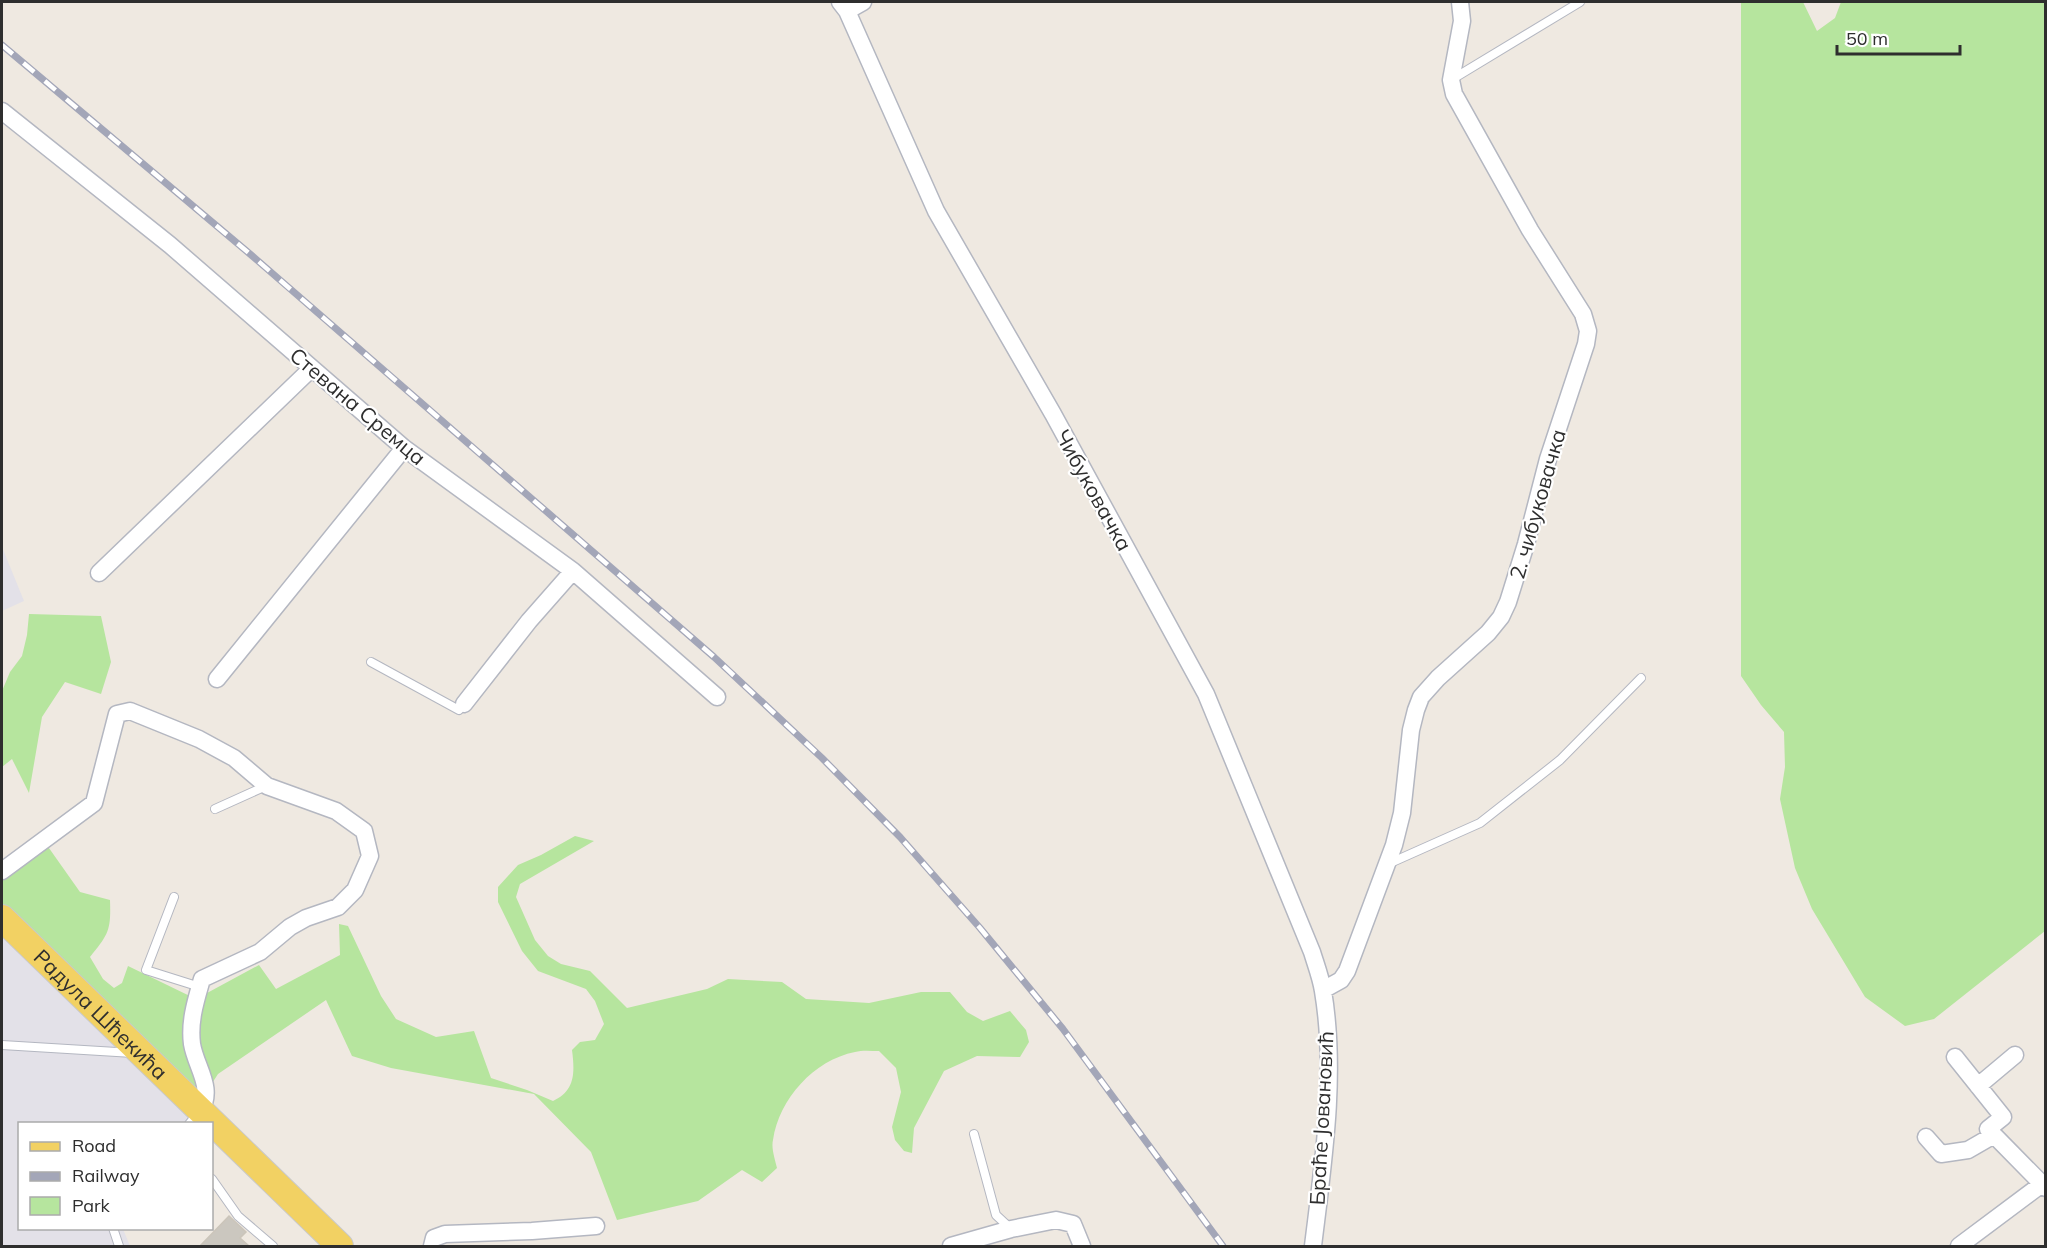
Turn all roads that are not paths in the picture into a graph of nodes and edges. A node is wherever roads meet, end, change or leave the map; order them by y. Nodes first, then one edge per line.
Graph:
1 (863, 2) edge
2 (1460, 2) edge
3 (1580, 2) edge
4 (843, 6) edge
5 (1451, 80) junction
6 (2, 111) edge
7 (312, 368) junction
8 (404, 448) junction
9 (573, 571) junction
10 (99, 573) dead end
11 (370, 662) dead end
12 (1641, 678) dead end
13 (217, 679) dead end
14 (717, 697) dead end
15 (464, 704) joint
16 (267, 786) junction
17 (215, 808) dead end
18 (1387, 865) junction
19 (2, 871) edge
20 (174, 897) dead end
21 (2, 918) edge
22 (200, 987) junction
23 (1323, 990) junction
24 (2, 1045) edge
25 (141, 1054) junction
26 (2015, 1055) dead end
27 (1955, 1057) dead end
28 (1978, 1086) junction
29 (202, 1122) edge
30 (203, 1122) edge
31 (213, 1132) edge
32 (974, 1134) dead end
33 (1994, 1135) junction
34 (1926, 1137) dead end
35 (213, 1181) edge
36 (2044, 1186) edge
37 (596, 1226) dead end
38 (1011, 1229) junction
39 (114, 1230) edge
40 (119, 1246) edge
41 (273, 1246) edge
42 (340, 1246) edge
43 (432, 1246) edge
44 (951, 1246) edge
45 (1083, 1246) edge
46 (1313, 1246) edge
47 (1959, 1246) edge

1 - 4 street
2 - 5 street
3 - 5 lane
4 - 23 street, Чибуковачка
5 - 18 street, 2. чибуковачка
6 - 7 street, Стевана Сремца
7 - 8 street, Стевана Сремца
7 - 10 street
8 - 9 street, Стевана Сремца
8 - 13 street
9 - 14 street, Стевана Сремца
9 - 15 street
11 - 15 lane
12 - 18 lane
16 - 17 lane
16 - 19 street
16 - 22 street
18 - 23 street, 2. чибуковачка
20 - 22 lane
21 - 25 main road, Радула Шћекића
22 - 30 street, Радула Шћекића
23 - 46 street, Браће Јовановић
24 - 25 lane
25 - 29 main road, Радула Шћекића
26 - 28 street
27 - 28 street
28 - 33 street
31 - 42 main road, Радула Шћекића
32 - 38 lane
33 - 34 street
33 - 36 street
35 - 41 lane
36 - 47 street
37 - 43 street
38 - 44 street
38 - 45 street
39 - 40 lane

